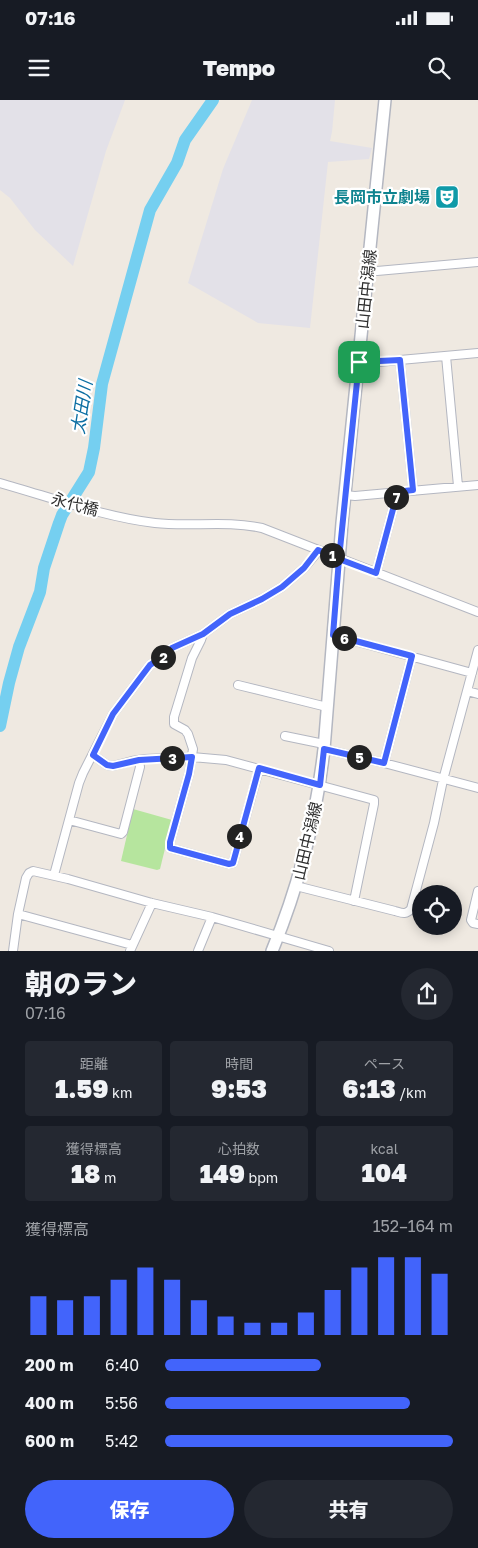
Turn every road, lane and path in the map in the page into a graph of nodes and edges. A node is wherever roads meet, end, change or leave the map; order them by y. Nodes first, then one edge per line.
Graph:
1 (385, 100) edge
2 (478, 262) edge
3 (368, 271) junction
4 (478, 353) edge
5 (446, 356) junction
6 (400, 360) junction
7 (359, 362) junction
8 (0, 483) edge
9 (478, 485) edge
10 (458, 486) junction
11 (413, 490) junction
12 (396, 492) junction
13 (345, 495) junction
14 (318, 550) junction
15 (339, 559) junction
16 (376, 573) junction
17 (478, 612) edge
18 (203, 634) junction
19 (333, 635) junction
20 (478, 650) edge
21 (412, 656) junction
22 (472, 672) junction
23 (238, 684) dead end
24 (467, 691) junction
25 (478, 694) edge
26 (328, 707) junction
27 (285, 736) dead end
28 (324, 747) junction
29 (93, 755) junction
30 (192, 757) junction
31 (139, 760) junction
32 (384, 763) junction
33 (259, 768) junction
34 (443, 780) junction
35 (320, 785) junction
36 (478, 788) edge
37 (68, 820) junction
38 (54, 876) junction
39 (296, 886) junction
40 (478, 891) edge
41 (354, 901) junction
42 (152, 903) junction
43 (18, 914) junction
44 (212, 917) junction
45 (478, 924) edge
46 (278, 936) junction
47 (131, 948) edge
48 (14, 950) edge
49 (198, 950) edge
50 (272, 950) edge
51 (329, 950) edge

1 - 3 main road, 山田中潟線
2 - 3 street
3 - 7 main road, 山田中潟線
4 - 5 street
5 - 6 street
5 - 10 street
6 - 7 street
6 - 11 street
7 - 13 main road, 山田中潟線
8 - 14 street, 永代橋
9 - 10 street
10 - 11 street
11 - 12 street
12 - 13 street
12 - 16 street
13 - 15 main road, 山田中潟線
14 - 15 street, 永代橋
14 - 18 street
15 - 16 street, 永代橋
15 - 19 main road, 山田中潟線
16 - 17 street, 永代橋
18 - 29 street
18 - 30 street
19 - 21 street
19 - 26 main road, 山田中潟線
20 - 22 street
21 - 22 street
21 - 32 street
22 - 24 street
23 - 26 street
24 - 25 street
24 - 34 street
26 - 28 main road, 山田中潟線
27 - 28 street
28 - 32 street
28 - 35 main road, 山田中潟線
29 - 31 street
29 - 37 street
30 - 31 street
30 - 33 street
30 - 33 street
31 - 37 street
32 - 34 street
33 - 35 street
34 - 36 street
34 - 41 street
35 - 39 main road, 山田中潟線
35 - 41 street
37 - 38 street
38 - 42 street
38 - 43 street
39 - 41 street
39 - 46 main road, 山田中潟線
40 - 45 street
42 - 44 street
42 - 47 street
43 - 47 street
43 - 48 street
44 - 46 street
44 - 49 street
46 - 50 main road, 山田中潟線
46 - 51 street

